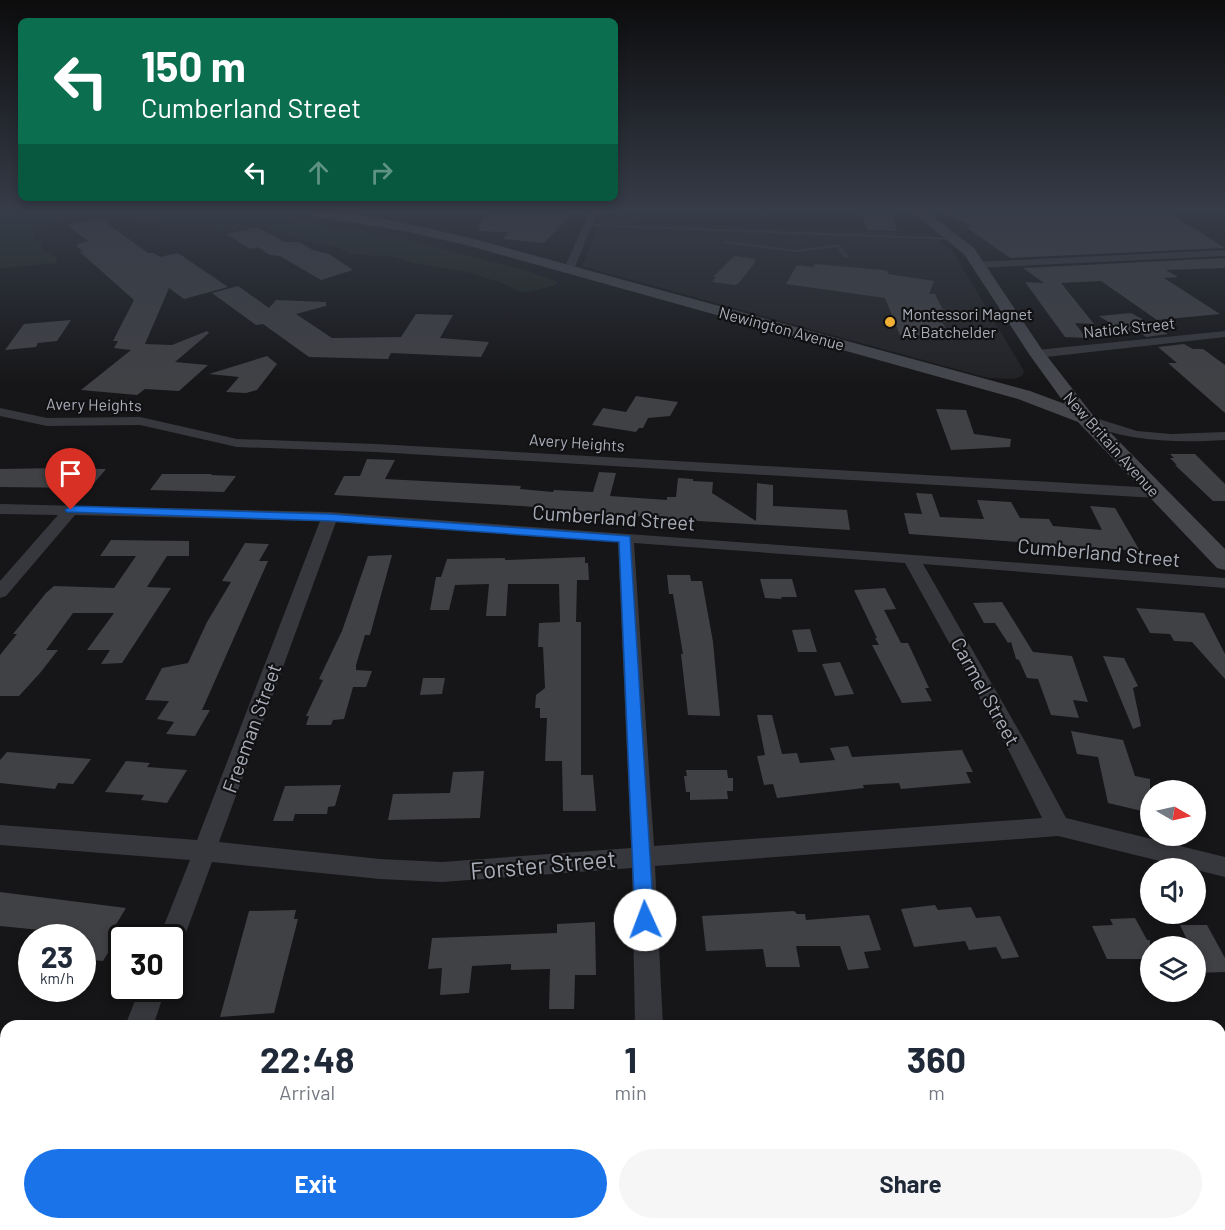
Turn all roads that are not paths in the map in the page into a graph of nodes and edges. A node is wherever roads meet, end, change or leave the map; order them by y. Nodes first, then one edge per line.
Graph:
1 (563, 267) edge
2 (979, 267) edge
3 (569, 269) joint
4 (1224, 335) edge
5 (1036, 354) junction
6 (0, 412) edge
7 (1085, 418) junction
8 (1225, 436) edge
9 (1156, 493) junction
10 (0, 509) edge
11 (71, 510) junction
12 (330, 518) junction
13 (626, 539) junction
14 (911, 558) junction
15 (1225, 563) edge
16 (1225, 583) edge
17 (0, 592) edge
18 (1058, 826) junction
19 (0, 835) edge
20 (205, 851) junction
21 (643, 856) junction
22 (1225, 867) edge
23 (177, 924) edge
24 (148, 1002) edge
25 (141, 1020) edge
26 (649, 1020) edge

1 - 3 main road, Newington Avenue
2 - 5 main road, New Britain Avenue
3 - 7 main road, Newington Avenue
4 - 5 street, Natick Street
5 - 7 main road, New Britain Avenue
6 - 9 street, Avery Heights
7 - 8 street
7 - 9 main road, New Britain Avenue
9 - 15 main road, New Britain Avenue
10 - 11 street, Cumberland Street
11 - 12 street, Cumberland Street
11 - 17 street
12 - 13 street, Cumberland Street
12 - 20 street, Freeman Street
13 - 14 street, Cumberland Street
13 - 21 street
14 - 16 street, Cumberland Street
14 - 18 street, Carmel Street
18 - 21 street, Forster Street
18 - 22 street, Forster Street
19 - 20 street, Forster Street
20 - 21 street, Forster Street
20 - 23 street, Freeman Street
21 - 26 street
24 - 25 street

